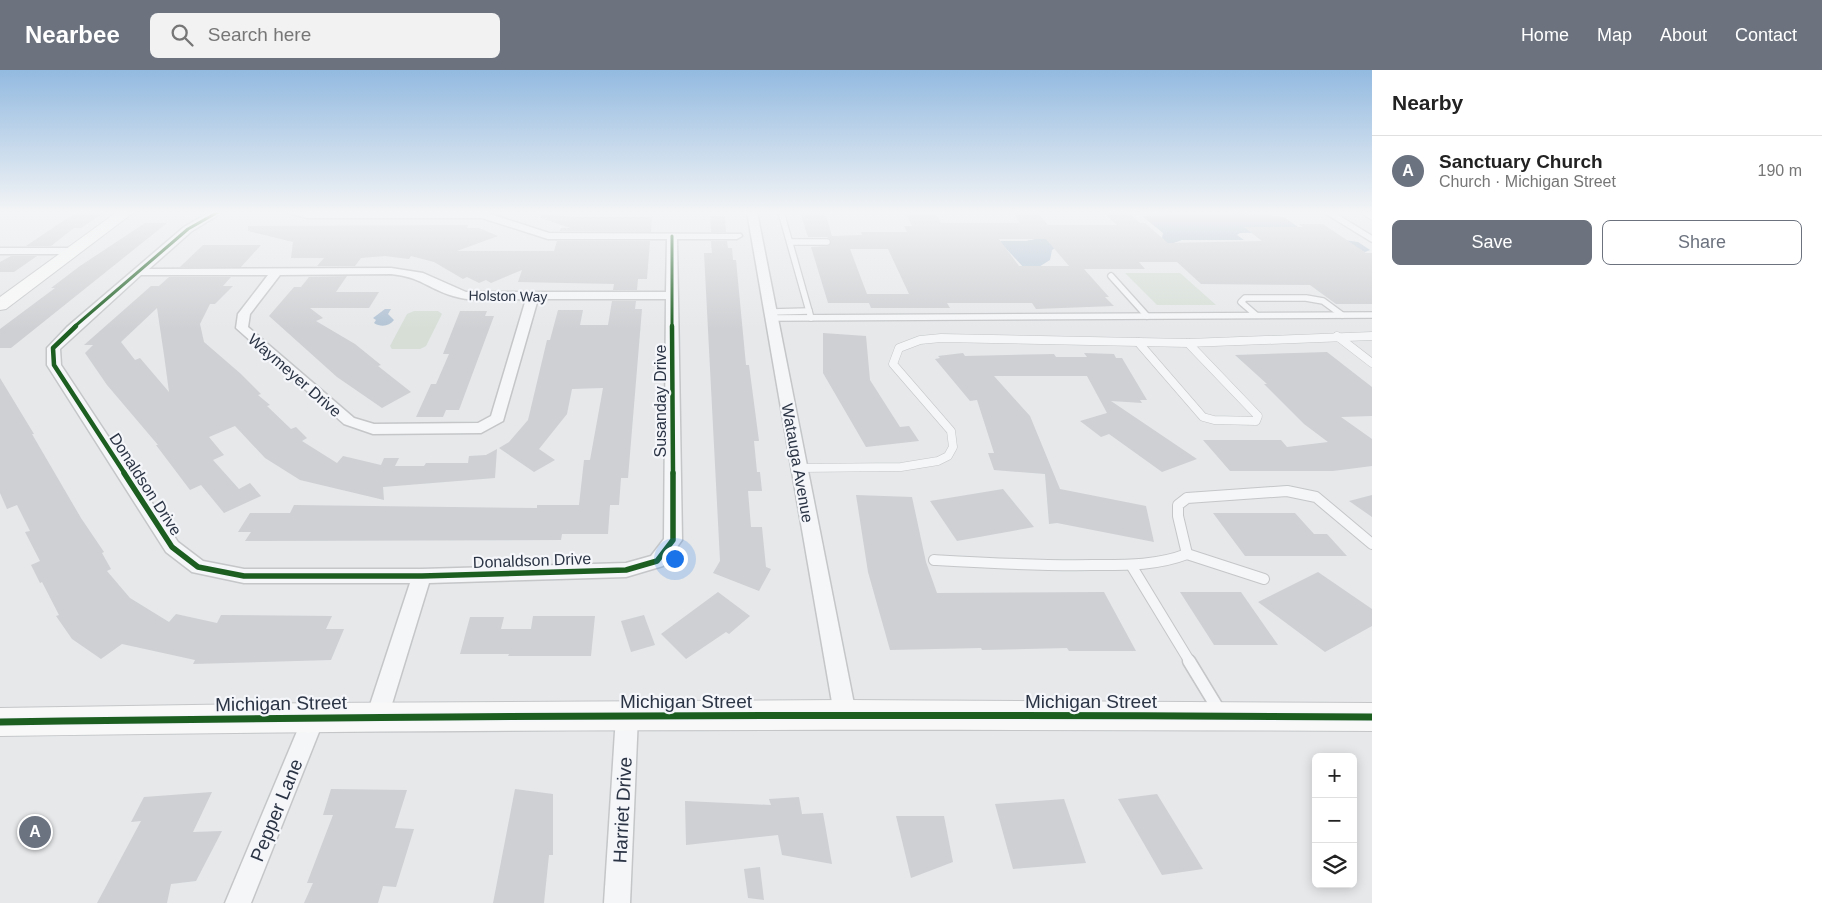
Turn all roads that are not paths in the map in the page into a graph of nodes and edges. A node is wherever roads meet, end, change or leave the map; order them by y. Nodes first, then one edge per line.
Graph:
1 (0, 251) edge
2 (74, 251) joint
3 (164, 251) edge
4 (672, 251) edge
5 (759, 251) edge
6 (792, 251) edge
7 (278, 270) junction
8 (140, 272) junction
9 (1110, 276) dead end
10 (672, 295) junction
11 (533, 297) junction
12 (0, 305) edge
13 (810, 314) junction
14 (771, 315) junction
15 (1256, 315) junction
16 (1342, 315) junction
17 (1372, 315) edge
18 (1148, 316) junction
19 (1337, 336) junction
20 (1372, 336) edge
21 (1138, 342) junction
22 (1188, 343) junction
23 (1372, 363) edge
24 (799, 468) junction
25 (1372, 544) edge
26 (1187, 554) junction
27 (934, 560) dead end
28 (657, 561) joint
29 (1131, 565) junction
30 (422, 576) junction
31 (1264, 579) dead end
32 (845, 714) junction
33 (627, 716) junction
34 (314, 717) junction
35 (377, 717) junction
36 (1372, 717) edge
37 (1224, 718) junction
38 (0, 722) edge
39 (238, 903) edge
40 (617, 903) edge

1 - 2 street
2 - 12 street
3 - 8 street, Donaldson Drive
4 - 10 street, Susanday Drive
5 - 14 street, Watauga Avenue
6 - 13 lane
7 - 8 street, Holston Way
7 - 11 street, Holston Way
7 - 11 street, Waymeyer Drive
8 - 30 street, Donaldson Drive
9 - 18 lane
10 - 11 street, Holston Way
10 - 28 street, Susanday Drive
13 - 14 lane
13 - 18 lane
14 - 24 street, Watauga Avenue
15 - 16 lane
15 - 16 lane
15 - 18 lane
16 - 17 lane
19 - 20 lane
19 - 22 lane
19 - 23 lane
21 - 22 lane
21 - 22 lane
21 - 24 lane
24 - 32 street, Watauga Avenue
25 - 26 lane
26 - 29 lane
26 - 31 lane
27 - 29 lane
28 - 30 street, Donaldson Drive
29 - 37 lane
30 - 35 street
32 - 33 street, Michigan Street
32 - 37 street, Michigan Street
33 - 35 street, Michigan Street
33 - 40 street, Harriet Drive
34 - 35 street, Michigan Street
34 - 38 street, Michigan Street
34 - 39 street, Pepper Lane
36 - 37 street, Michigan Street

